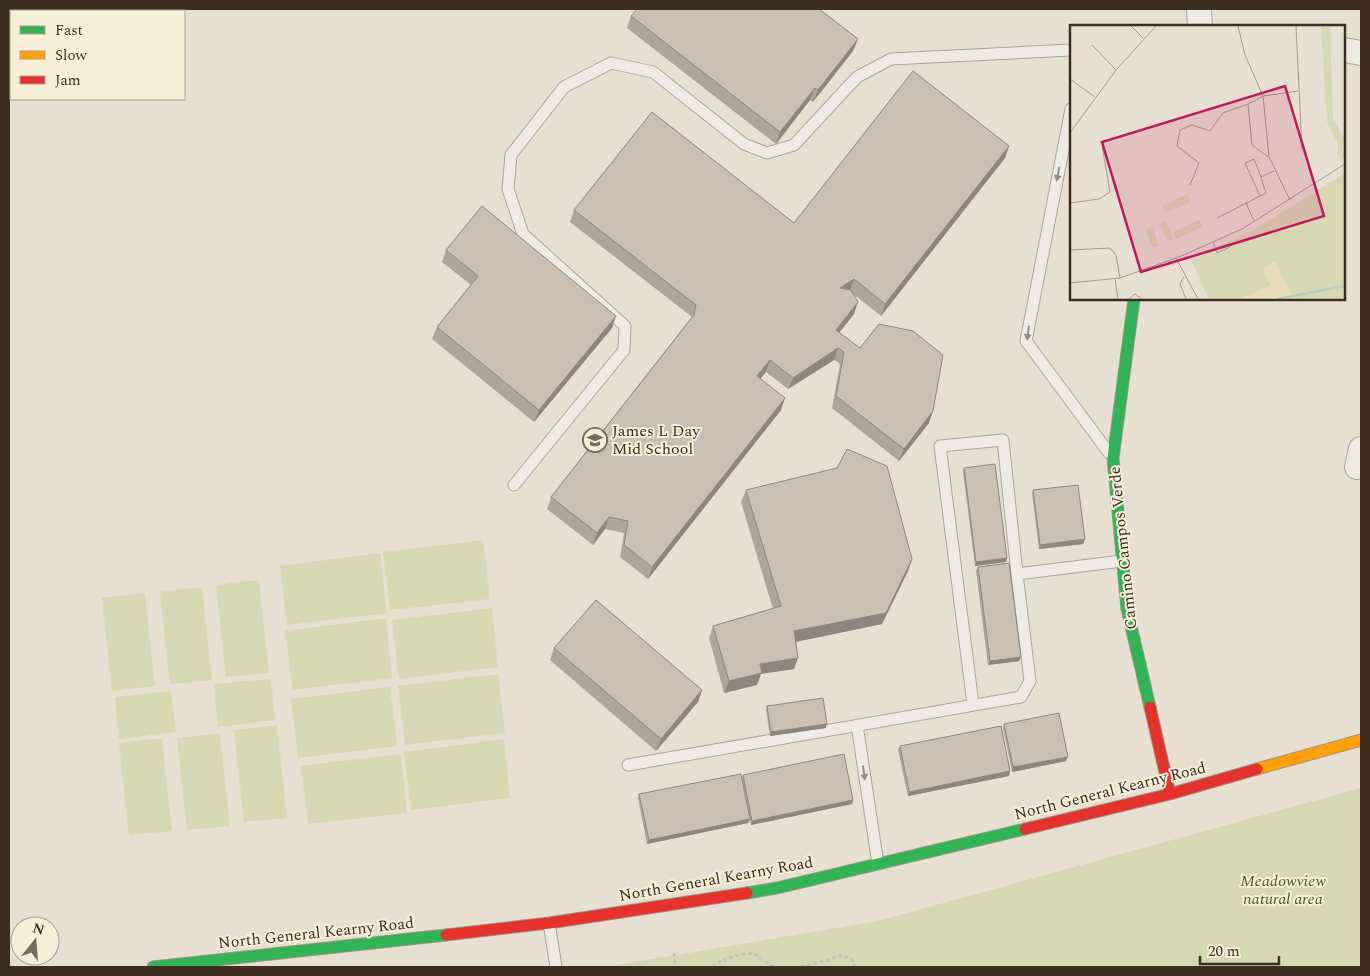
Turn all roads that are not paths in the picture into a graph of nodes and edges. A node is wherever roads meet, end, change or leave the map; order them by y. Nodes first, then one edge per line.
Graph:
1 (1199, 9) edge
2 (1200, 25) edge
3 (1070, 50) edge
4 (1345, 50) edge
5 (1361, 53) edge
6 (1070, 114) edge
7 (1134, 300) edge
8 (1113, 458) junction
9 (514, 485) dead end
10 (1122, 561) junction
11 (1017, 574) junction
12 (973, 704) junction
13 (857, 725) junction
14 (1361, 740) edge
15 (628, 765) dead end
16 (1170, 794) junction
17 (878, 864) junction
18 (549, 922) junction
19 (266, 962) edge
20 (153, 967) edge
21 (556, 967) edge

1 - 2 street
3 - 9 lane
4 - 5 street
6 -> 8 lane
7 - 8 street, Camino Campos Verde
8 - 10 street, Camino Campos Verde
10 - 11 lane
10 - 16 street, Camino Campos Verde
11 - 12 lane
11 - 12 lane
12 - 13 lane
13 - 15 lane
13 -> 17 lane
14 - 16 street, North General Kearny Road
16 - 17 street, North General Kearny Road
17 - 18 street, North General Kearny Road
18 - 19 street, North General Kearny Road
18 - 21 lane
19 - 20 street, North General Kearny Road

